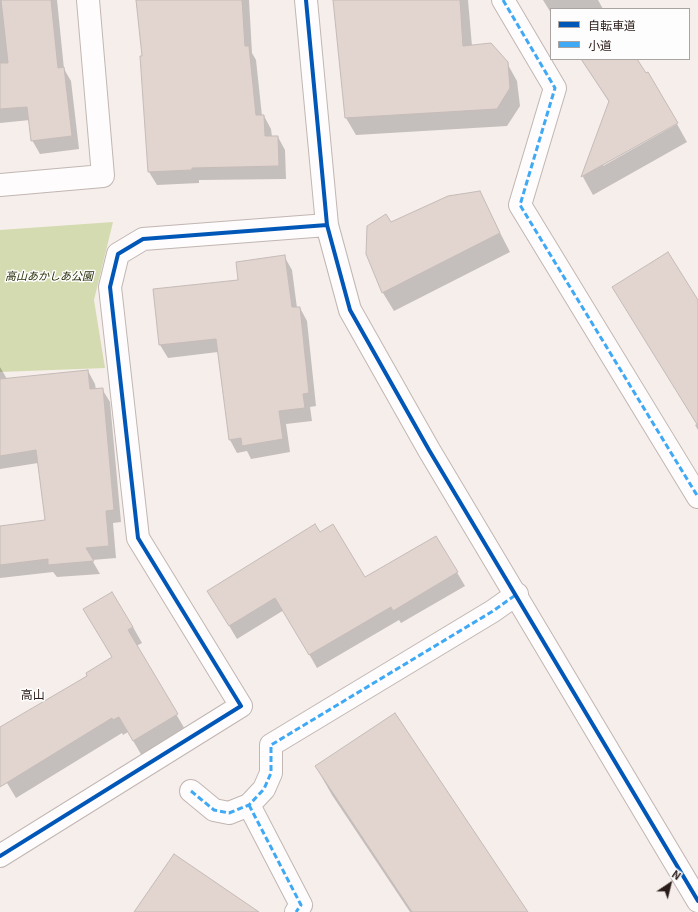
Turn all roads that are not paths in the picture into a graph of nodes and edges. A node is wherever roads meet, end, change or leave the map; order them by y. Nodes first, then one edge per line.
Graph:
1 (88, 0) edge
2 (306, 0) edge
3 (503, 0) edge
4 (0, 184) edge
5 (327, 225) junction
6 (698, 497) edge
7 (517, 594) junction
8 (191, 792) dead end
9 (249, 805) junction
10 (0, 856) edge
11 (698, 901) edge
12 (296, 912) edge

1 - 4 street
2 - 5 street
3 - 6 street
5 - 7 street
5 - 10 street
7 - 9 street
7 - 11 street
8 - 9 street
9 - 12 street

